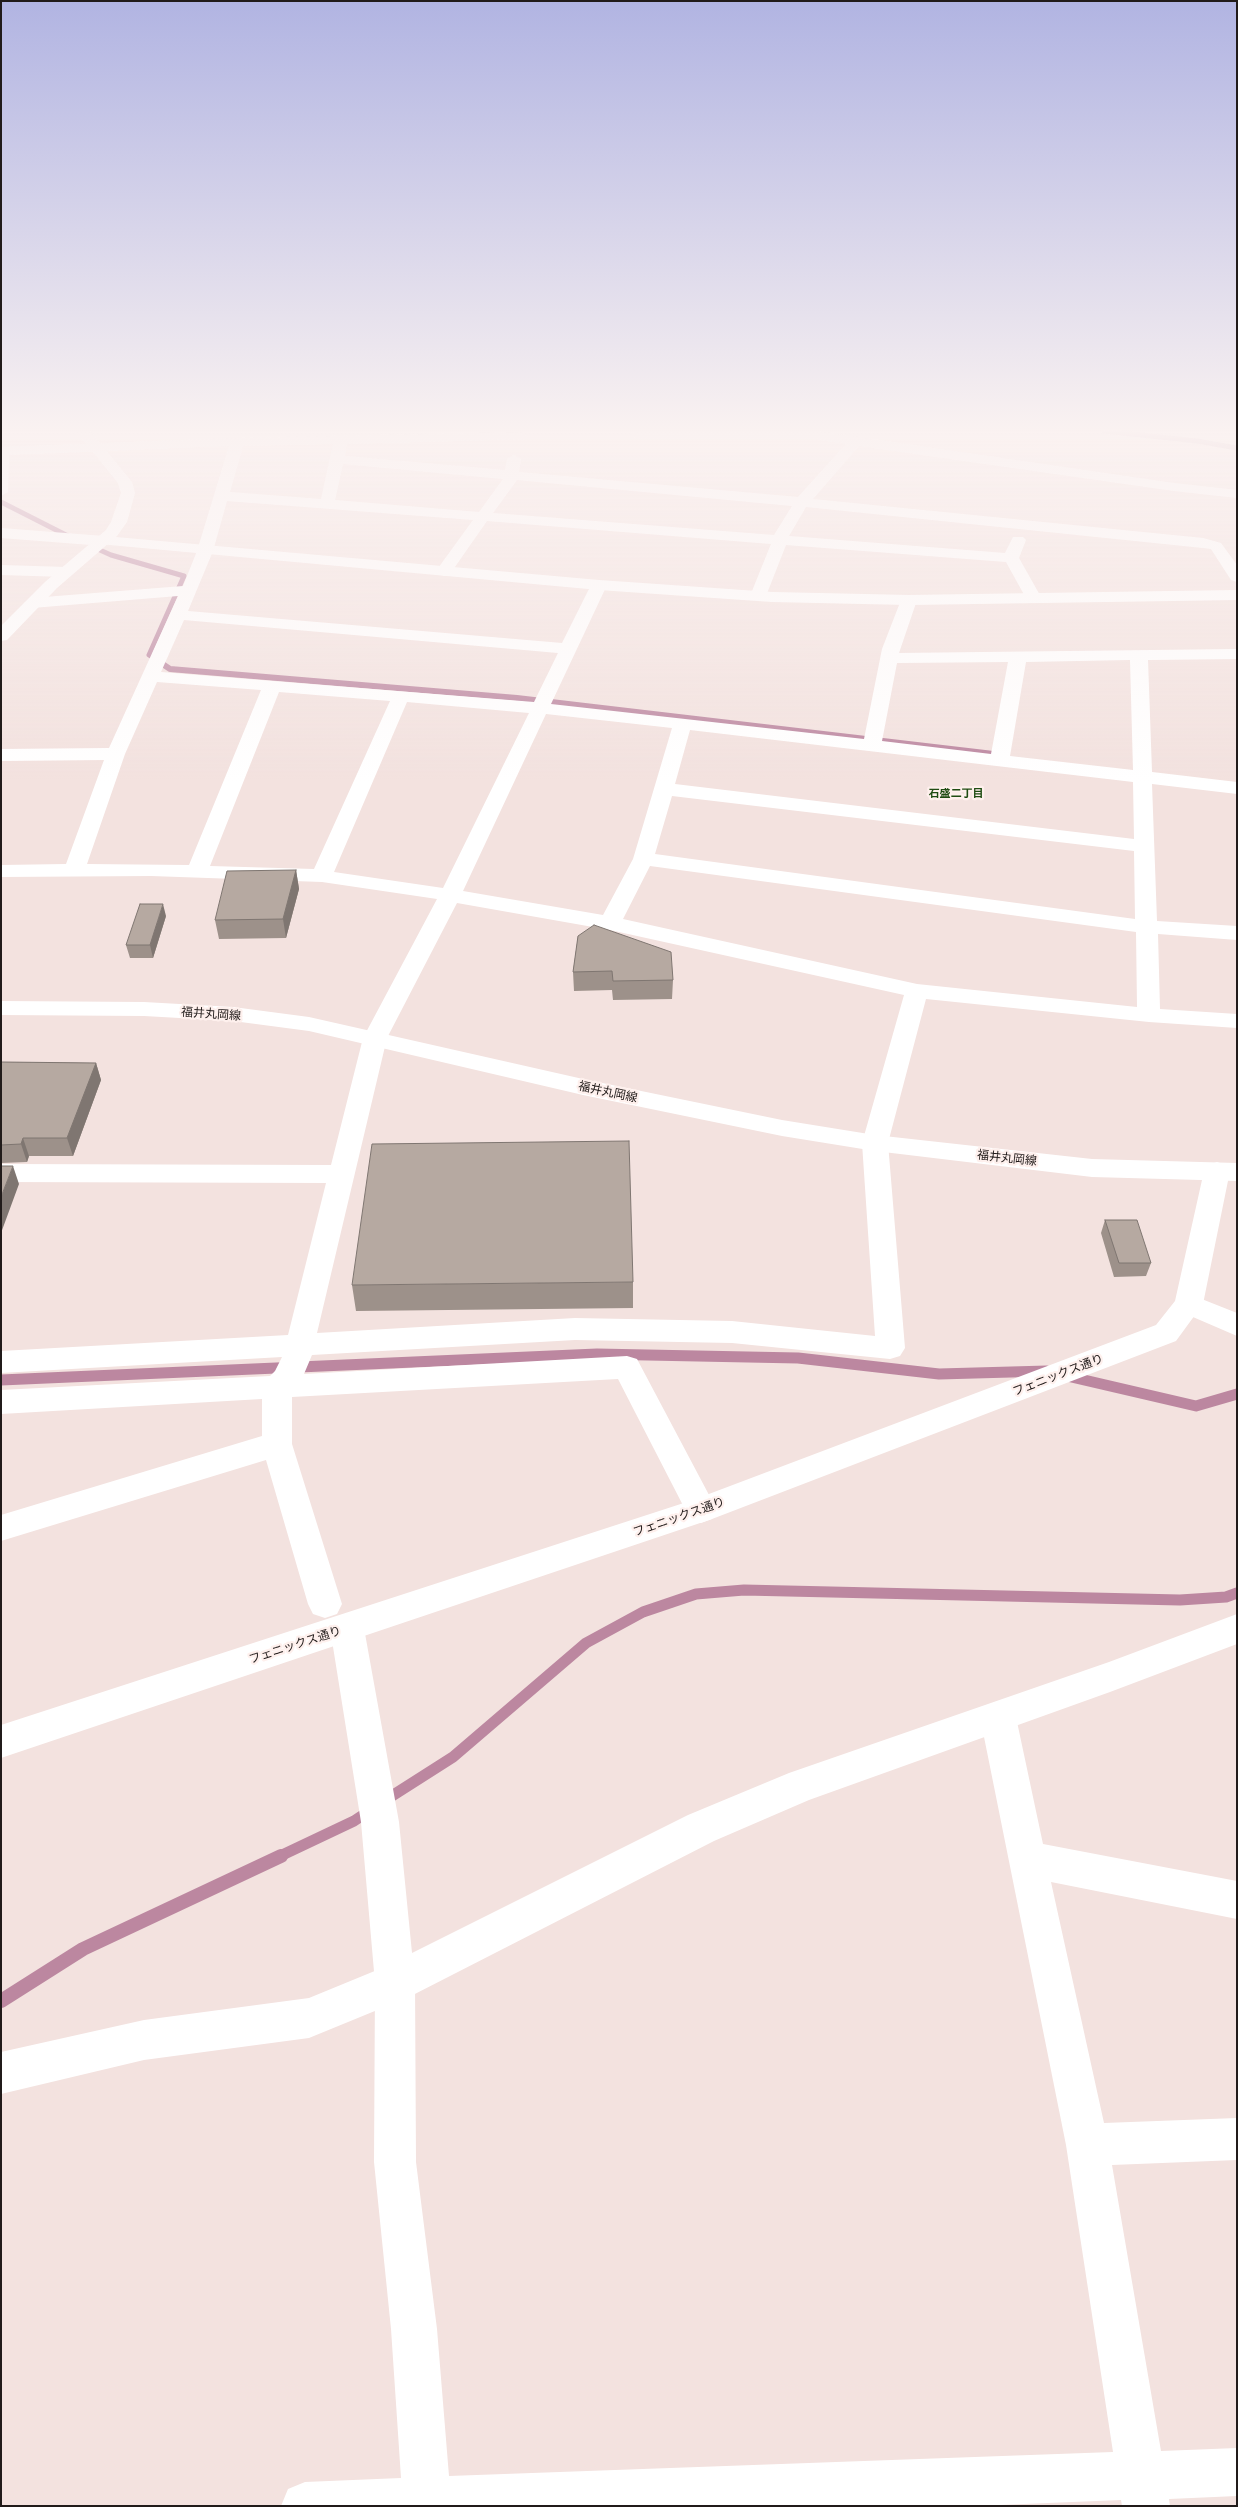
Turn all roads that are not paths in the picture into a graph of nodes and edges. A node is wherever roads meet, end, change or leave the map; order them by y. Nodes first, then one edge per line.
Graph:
1 (95, 548) edge
2 (174, 548) edge
3 (205, 548) edge
4 (461, 548) edge
5 (777, 548) edge
6 (875, 548) edge
7 (1014, 548) edge
8 (1217, 548) edge
9 (204, 551) junction
10 (1011, 558) junction
11 (1, 570) edge
12 (444, 571) junction
13 (66, 572) junction
14 (1237, 577) edge
15 (599, 585) junction
16 (189, 590) junction
17 (1237, 595) edge
18 (758, 596) junction
19 (1033, 597) junction
20 (909, 600) junction
21 (32, 603) junction
22 (178, 615) junction
23 (1, 636) edge
24 (568, 649) junction
25 (1237, 654) edge
26 (1139, 655) junction
27 (1018, 657) junction
28 (889, 658) junction
29 (151, 676) junction
30 (272, 686) junction
31 (401, 696) junction
32 (540, 708) junction
33 (683, 724) junction
34 (872, 744) junction
35 (116, 754) junction
36 (1, 755) edge
37 (1000, 759) junction
38 (1143, 776) junction
39 (1237, 788) edge
40 (664, 789) junction
41 (1144, 846) junction
42 (643, 859) junction
43 (1, 871) edge
44 (74, 871) junction
45 (197, 872) junction
46 (322, 876) junction
47 (450, 895) junction
48 (610, 924) junction
49 (1145, 927) junction
50 (1237, 933) edge
51 (917, 991) junction
52 (1, 1008) edge
53 (1149, 1015) junction
54 (1237, 1021) edge
55 (375, 1038) junction
56 (875, 1143) junction
57 (1227, 1171) edge
58 (1, 1172) edge
59 (342, 1174) junction
60 (1189, 1304) junction
61 (1237, 1325) edge
62 (1, 1362) edge
63 (290, 1366) junction
64 (1, 1402) edge
65 (277, 1444) junction
66 (702, 1510) junction
67 (1, 1528) edge
68 (336, 1616) junction
69 (1237, 1629) edge
70 (998, 1717) junction
71 (1, 1742) edge
72 (1028, 1860) junction
73 (1237, 1900) edge
74 (395, 1983) junction
75 (1, 2073) edge
76 (1237, 2139) edge
77 (1087, 2145) junction
78 (1237, 2472) edge
79 (1143, 2490) edge
80 (427, 2503) edge
81 (305, 2506) edge

1 - 13 street
2 - 9 street
3 - 9 street
4 - 12 street
5 - 18 street
6 - 10 street
7 - 10 street
8 - 14 street
9 - 12 street
9 - 16 street
10 - 19 street
11 - 13 street
12 - 15 street
13 - 21 street
15 - 18 street
15 - 24 street
16 - 21 street
16 - 22 street
17 - 19 street
18 - 20 street
19 - 20 street
20 - 28 street
21 - 23 street
22 - 24 street
22 - 29 street
24 - 32 street
25 - 26 street
26 - 27 street
26 - 38 street
27 - 28 street
27 - 37 street
28 - 34 street
29 - 30 street
29 - 35 street
30 - 31 street
30 - 45 street
31 - 32 street
31 - 46 street
32 - 33 street
32 - 47 street
33 - 34 street
33 - 40 street
34 - 37 street
35 - 36 street
35 - 44 street
37 - 38 street
38 - 39 street
38 - 41 street
40 - 41 street
40 - 42 street
41 - 49 street
42 - 48 street
42 - 49 street
43 - 44 street
44 - 45 street
45 - 46 street
46 - 47 street
47 - 48 street
47 - 55 street
48 - 51 street
49 - 50 street
49 - 53 street
51 - 53 street
51 - 56 street
52 - 55 street, 福井丸岡線
53 - 54 street
55 - 56 street, 福井丸岡線
55 - 59 street
56 - 57 street, 福井丸岡線
56 - 63 street
57 - 60 street, フェニックス通り
58 - 59 street
59 - 63 street
60 - 61 street
60 - 66 street, フェニックス通り
62 - 63 street
63 - 64 street
63 - 65 street
63 - 66 street
65 - 67 street
65 - 68 street
66 - 68 street, フェニックス通り
68 - 71 street, フェニックス通り
68 - 74 street
69 - 70 street
70 - 72 street
70 - 74 street
72 - 73 street
72 - 77 street
74 - 75 street
74 - 80 street
76 - 77 street
77 - 79 street
78 - 79 street
79 - 80 street
80 - 81 street

